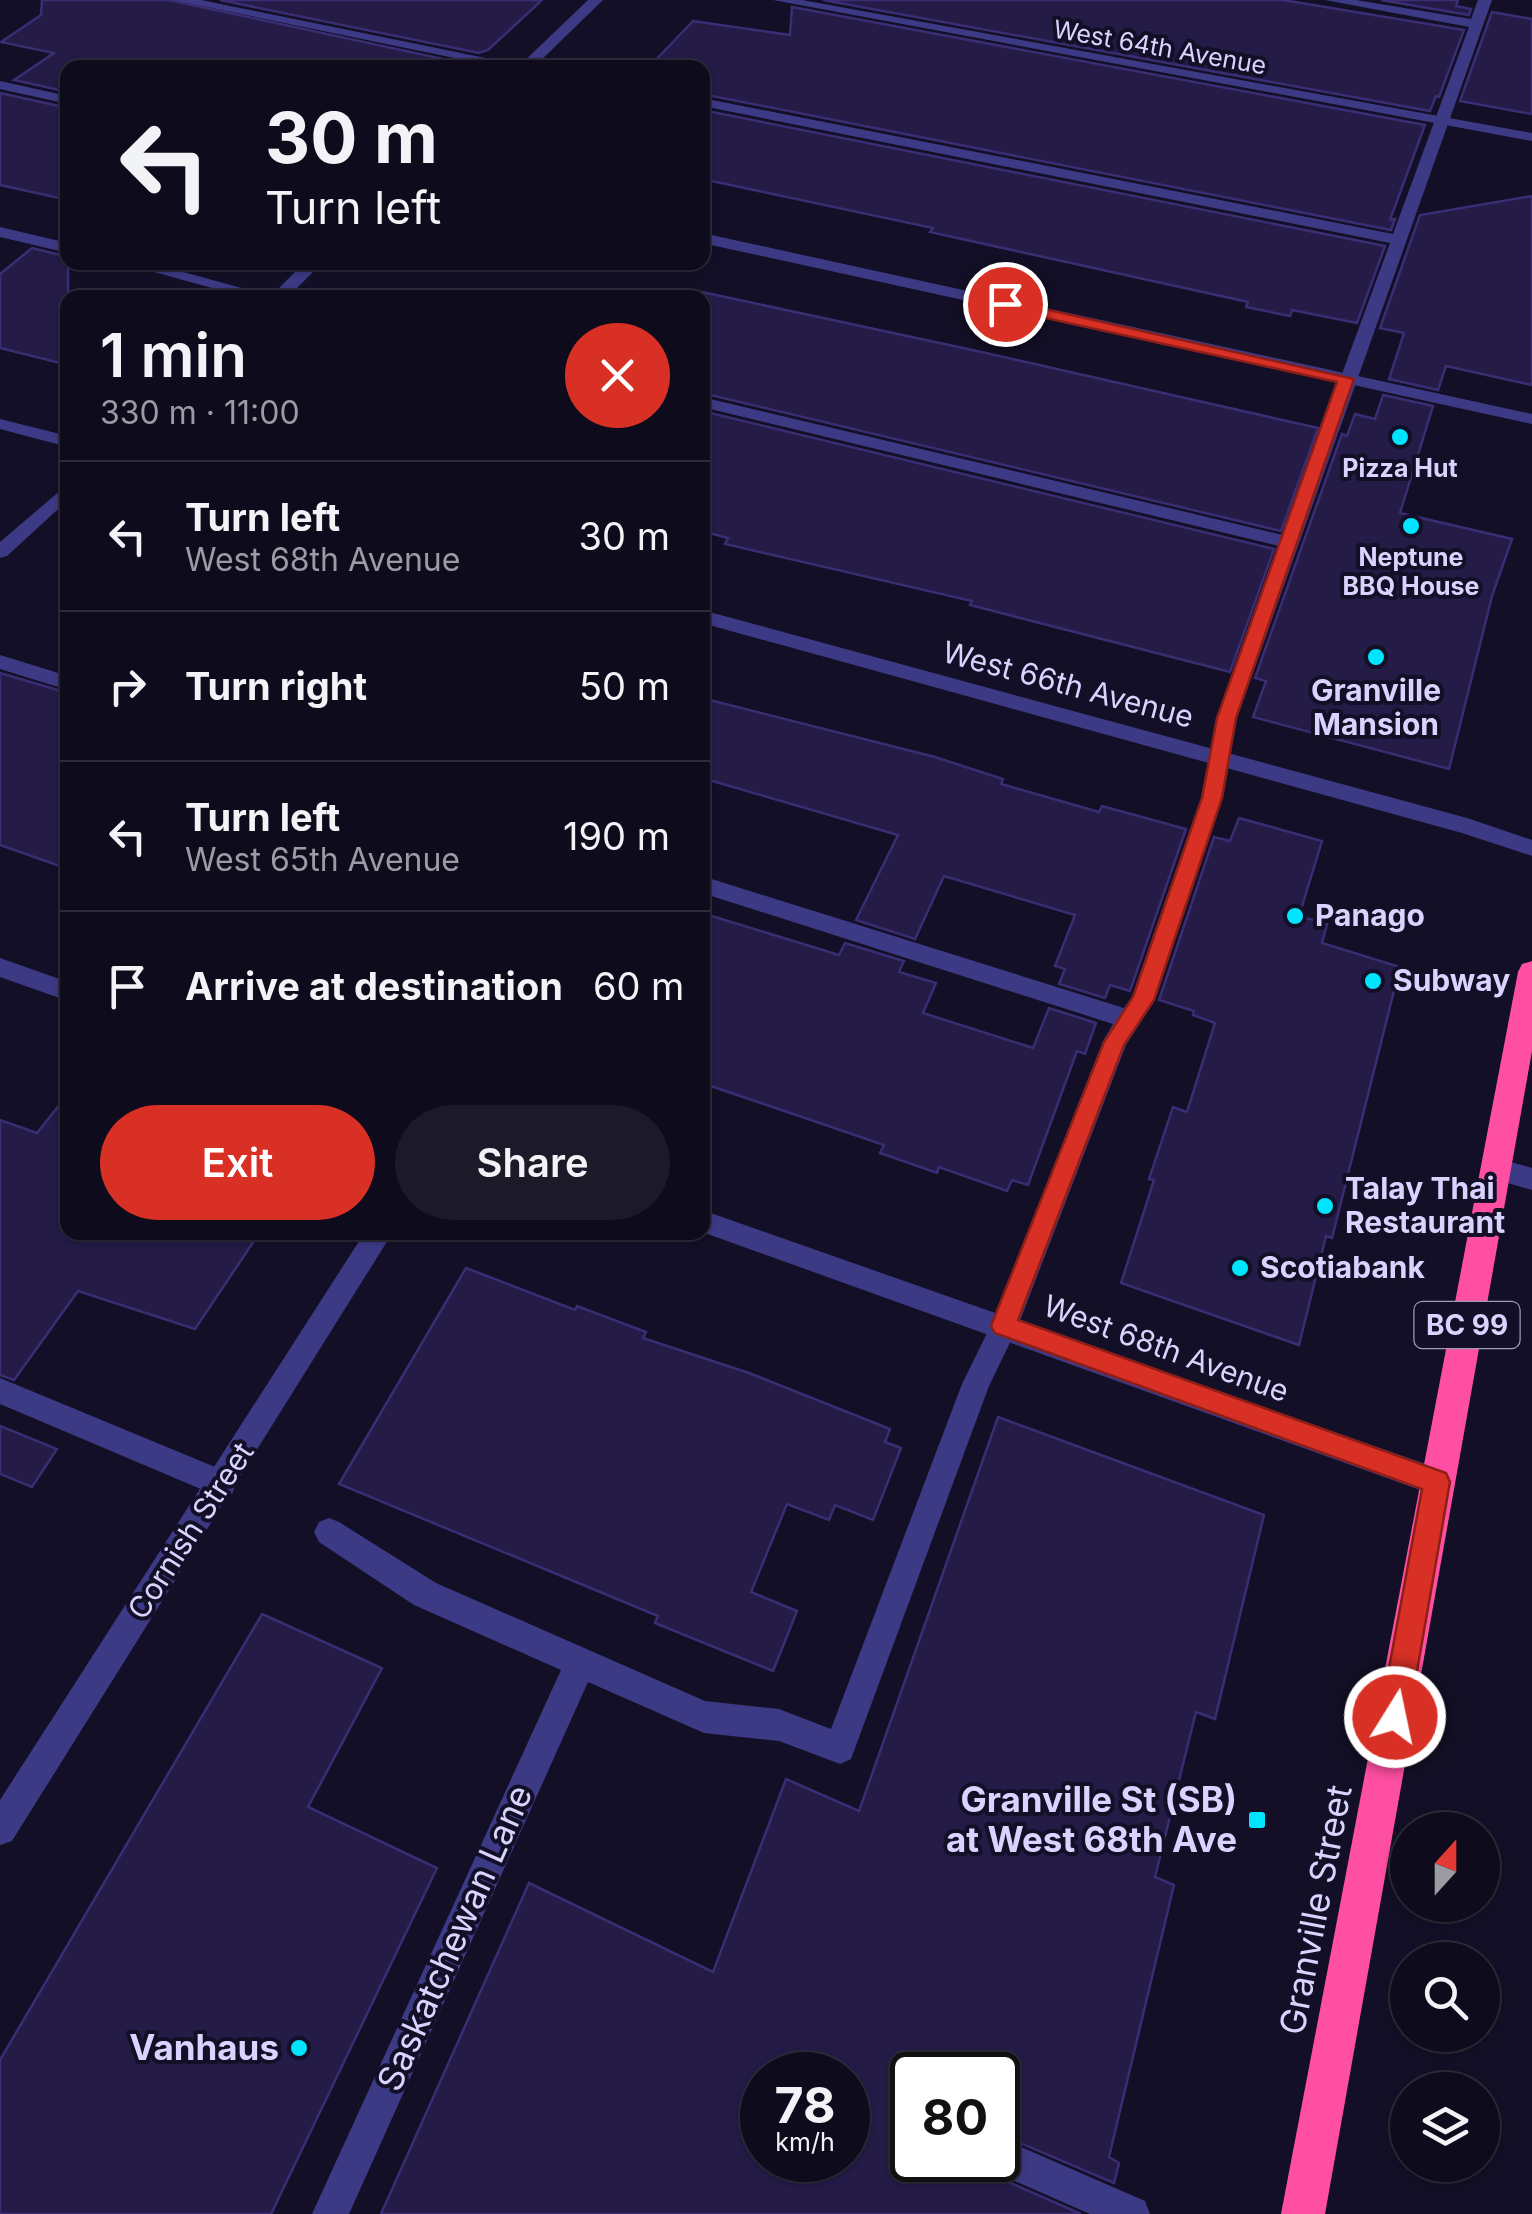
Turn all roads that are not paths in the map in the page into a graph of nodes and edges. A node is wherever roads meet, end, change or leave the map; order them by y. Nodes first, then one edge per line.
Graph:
1 (180, 0) edge
2 (596, 0) edge
3 (780, 0) edge
4 (1332, 0) edge
5 (1485, 0) edge
6 (1477, 24) junction
7 (489, 60) edge
8 (532, 60) edge
9 (0, 85) edge
10 (60, 98) edge
11 (710, 104) edge
12 (1440, 121) junction
13 (1532, 138) edge
14 (0, 232) edge
15 (710, 240) edge
16 (1400, 240) junction
17 (60, 246) edge
18 (159, 270) edge
19 (306, 270) edge
20 (240, 290) edge
21 (282, 290) edge
22 (1346, 379) junction
23 (710, 404) edge
24 (1532, 419) edge
25 (0, 424) edge
26 (60, 440) edge
27 (60, 497) edge
28 (1288, 542) junction
29 (0, 552) edge
30 (710, 618) edge
31 (0, 662) edge
32 (60, 681) edge
33 (1220, 758) junction
34 (1532, 848) edge
35 (710, 887) edge
36 (0, 967) edge
37 (1532, 972) edge
38 (60, 989) edge
39 (1132, 1020) junction
40 (1496, 1168) junction
41 (1532, 1180) edge
42 (710, 1224) edge
43 (375, 1240) edge
44 (1004, 1326) junction
45 (0, 1390) edge
46 (1437, 1482) junction
47 (222, 1484) junction
48 (329, 1532) dead end
49 (581, 1662) junction
50 (0, 1829) edge
51 (1020, 2164) edge
52 (330, 2214) edge
53 (1132, 2214) edge
54 (1303, 2214) edge

1 - 7 street
2 - 8 street
3 - 12 street, West 64th Avenue
4 - 6 street
5 - 6 street
6 - 12 street
9 - 10 street
11 - 16 street
12 - 13 street, West 64th Avenue
12 - 16 street
14 - 17 street
15 - 22 street
16 - 22 street
18 - 20 street
19 - 21 street
22 - 24 street
22 - 28 street
23 - 28 street
25 - 26 street
27 - 29 street
28 - 33 street
30 - 33 street, West 66th Avenue
31 - 32 street
33 - 34 street, West 66th Avenue
33 - 39 street
35 - 39 street
36 - 38 street
37 - 40 highway, Granville Street / BC 99
39 - 44 street
40 - 41 street
40 - 46 highway, Granville Street / BC 99
42 - 44 street, West 68th Avenue
43 - 47 street, Cornish Street
44 - 46 street, West 68th Avenue
44 - 49 street
45 - 47 street
46 - 54 highway, Granville Street / BC 99
47 - 50 street, Cornish Street
48 - 49 street
49 - 52 street, Saskatchewan Lane
51 - 53 street

